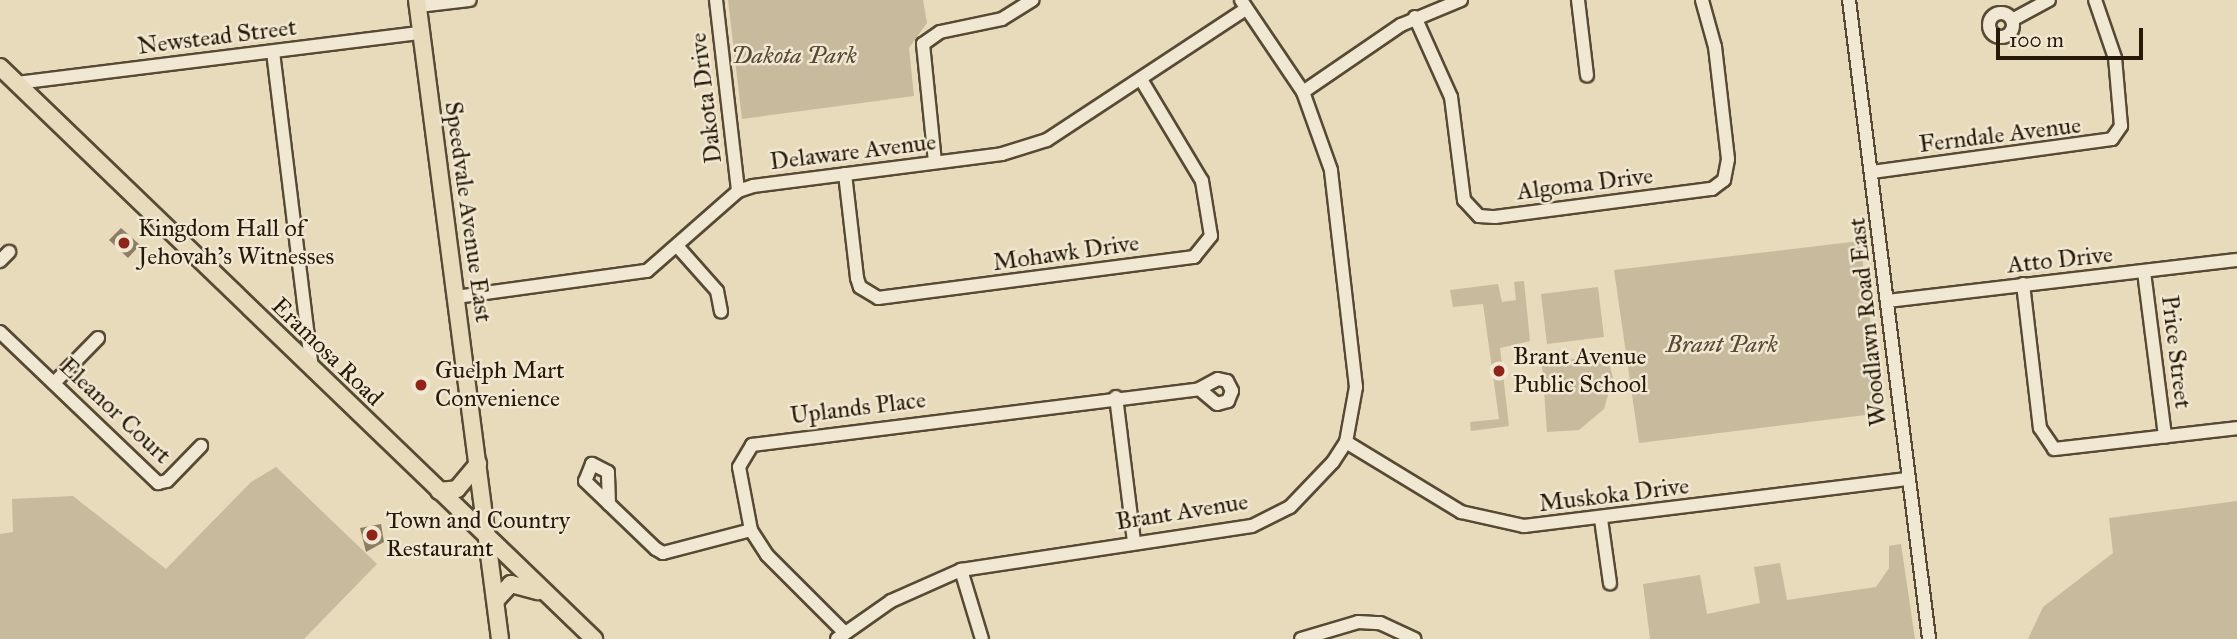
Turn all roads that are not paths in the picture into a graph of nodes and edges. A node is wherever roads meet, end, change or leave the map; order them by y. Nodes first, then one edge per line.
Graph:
1 (470, 0) edge
2 (716, 0) edge
3 (1033, 0) edge
4 (1461, 0) edge
5 (1578, 0) edge
6 (1702, 0) edge
7 (1849, 0) edge
8 (2049, 0) edge
9 (2095, 0) edge
10 (418, 3) edge
11 (1244, 5) edge
12 (1415, 18) junction
13 (2012, 20) dead end
14 (421, 33) junction
15 (273, 52) junction
16 (0, 67) edge
17 (1587, 75) dead end
18 (1142, 81) junction
19 (17, 83) junction
20 (1303, 92) junction
21 (935, 162) junction
22 (1872, 172) junction
23 (845, 174) junction
24 (738, 191) junction
25 (678, 247) junction
26 (2237, 260) edge
27 (2144, 272) junction
28 (2023, 284) junction
29 (456, 297) junction
30 (1887, 301) junction
31 (721, 312) dead end
32 (0, 332) edge
33 (98, 338) dead end
34 (312, 370) junction
35 (54, 383) junction
36 (1199, 389) dead end
37 (1116, 397) junction
38 (2237, 428) edge
39 (2165, 437) junction
40 (1346, 442) junction
41 (201, 446) dead end
42 (478, 464) junction
43 (1907, 479) junction
44 (439, 491) junction
45 (609, 504) dead end
46 (1601, 519) junction
47 (751, 530) junction
48 (488, 538) junction
49 (1135, 542) junction
50 (961, 570) junction
51 (1610, 583) dead end
52 (550, 597) junction
53 (496, 600) junction
54 (841, 636) edge
55 (500, 639) edge
56 (594, 639) edge
57 (982, 639) edge
58 (1301, 639) edge
59 (1414, 639) edge
60 (1929, 639) edge

1 - 10 street
2 - 24 street, Dakota Drive
3 - 21 street
4 - 12 street
5 - 17 street
6 - 12 street, Algoma Drive
7 - 22 street, Woodlawn Road East
8 - 13 street
9 - 22 street, Ferndale Avenue
10 - 14 main road, Speedvale Avenue East
11 - 18 street, Delaware Avenue
11 - 20 street, Brant Avenue
12 - 20 street
14 - 15 street, Newstead Street
14 - 29 main road, Speedvale Avenue East
15 - 19 street, Newstead Street
15 - 34 street
16 - 19 main road, Eramosa Road
18 - 21 street, Delaware Avenue
18 - 23 street, Mohawk Drive
19 - 34 main road, Eramosa Road
20 - 40 street, Brant Avenue
21 - 23 street, Delaware Avenue
22 - 30 street, Woodlawn Road East
23 - 24 street, Delaware Avenue
24 - 25 street, Delaware Avenue
25 - 29 street, Delaware Avenue
25 - 31 street
26 - 27 street, Atto Drive
27 - 28 street, Atto Drive
27 - 39 street, Price Street
28 - 30 street, Atto Drive
28 - 39 street
29 - 42 main road, Speedvale Avenue East
30 - 43 street, Woodlawn Road East
32 - 35 street, Eleanor Court
33 - 35 street
34 - 44 main road, Eramosa Road
35 - 41 street, Eleanor Court
36 - 37 street, Uplands Place
37 - 47 street, Uplands Place
37 - 49 street
38 - 39 street
40 - 46 street, Muskoka Drive
40 - 49 street, Brant Avenue
42 - 44 main road
42 - 48 main road, Speedvale Avenue East
43 - 46 street, Muskoka Drive
43 - 60 street, Woodlawn Road East
44 - 48 main road, Eramosa Road
45 - 47 street
46 - 51 street
47 - 54 street, Uplands Place
48 - 52 main road, Eramosa Road
48 - 53 main road, Speedvale Avenue East
49 - 50 street, Brant Avenue
50 - 54 street, Brant Avenue
50 - 57 street
52 - 53 main road
52 - 56 main road, Eramosa Road
53 - 55 main road, Speedvale Avenue East
58 - 59 street

